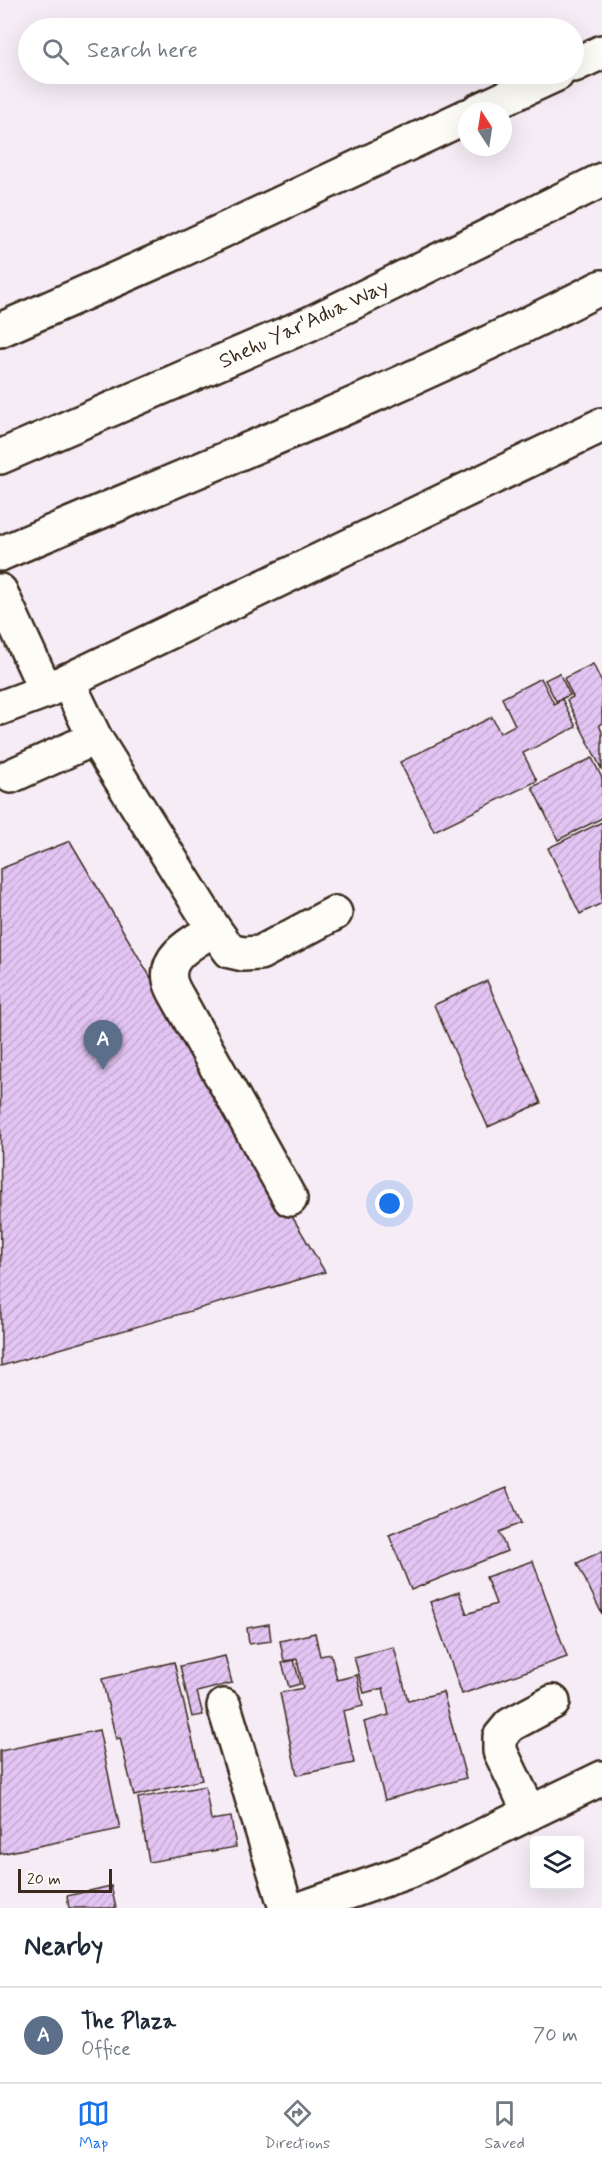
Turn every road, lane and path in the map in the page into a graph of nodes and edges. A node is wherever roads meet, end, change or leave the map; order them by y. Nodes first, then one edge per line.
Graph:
1 (602, 52) edge
2 (584, 60) edge
3 (535, 84) edge
4 (496, 102) edge
5 (458, 120) edge
6 (602, 180) edge
7 (602, 287) edge
8 (0, 330) edge
9 (602, 425) edge
10 (0, 457) edge
11 (0, 554) edge
12 (0, 591) edge
13 (56, 686) junction
14 (0, 708) edge
15 (95, 738) junction
16 (4, 768) edge
17 (335, 913) dead end
18 (214, 929) junction
19 (290, 1199) dead end
20 (554, 1702) dead end
21 (224, 1706) dead end
22 (602, 1778) edge
23 (530, 1813) junction
24 (286, 1908) edge
25 (303, 1908) edge

1 - 2 main road
3 - 4 main road
5 - 8 main road
6 - 10 main road, Shehu Yar'Adua Way
7 - 11 main road
9 - 13 main road
12 - 13 main road
13 - 14 main road
13 - 15 main road
15 - 16 main road
15 - 18 main road
17 - 18 main road
18 - 19 main road
20 - 23 main road
21 - 24 main road
22 - 23 main road
23 - 25 main road

